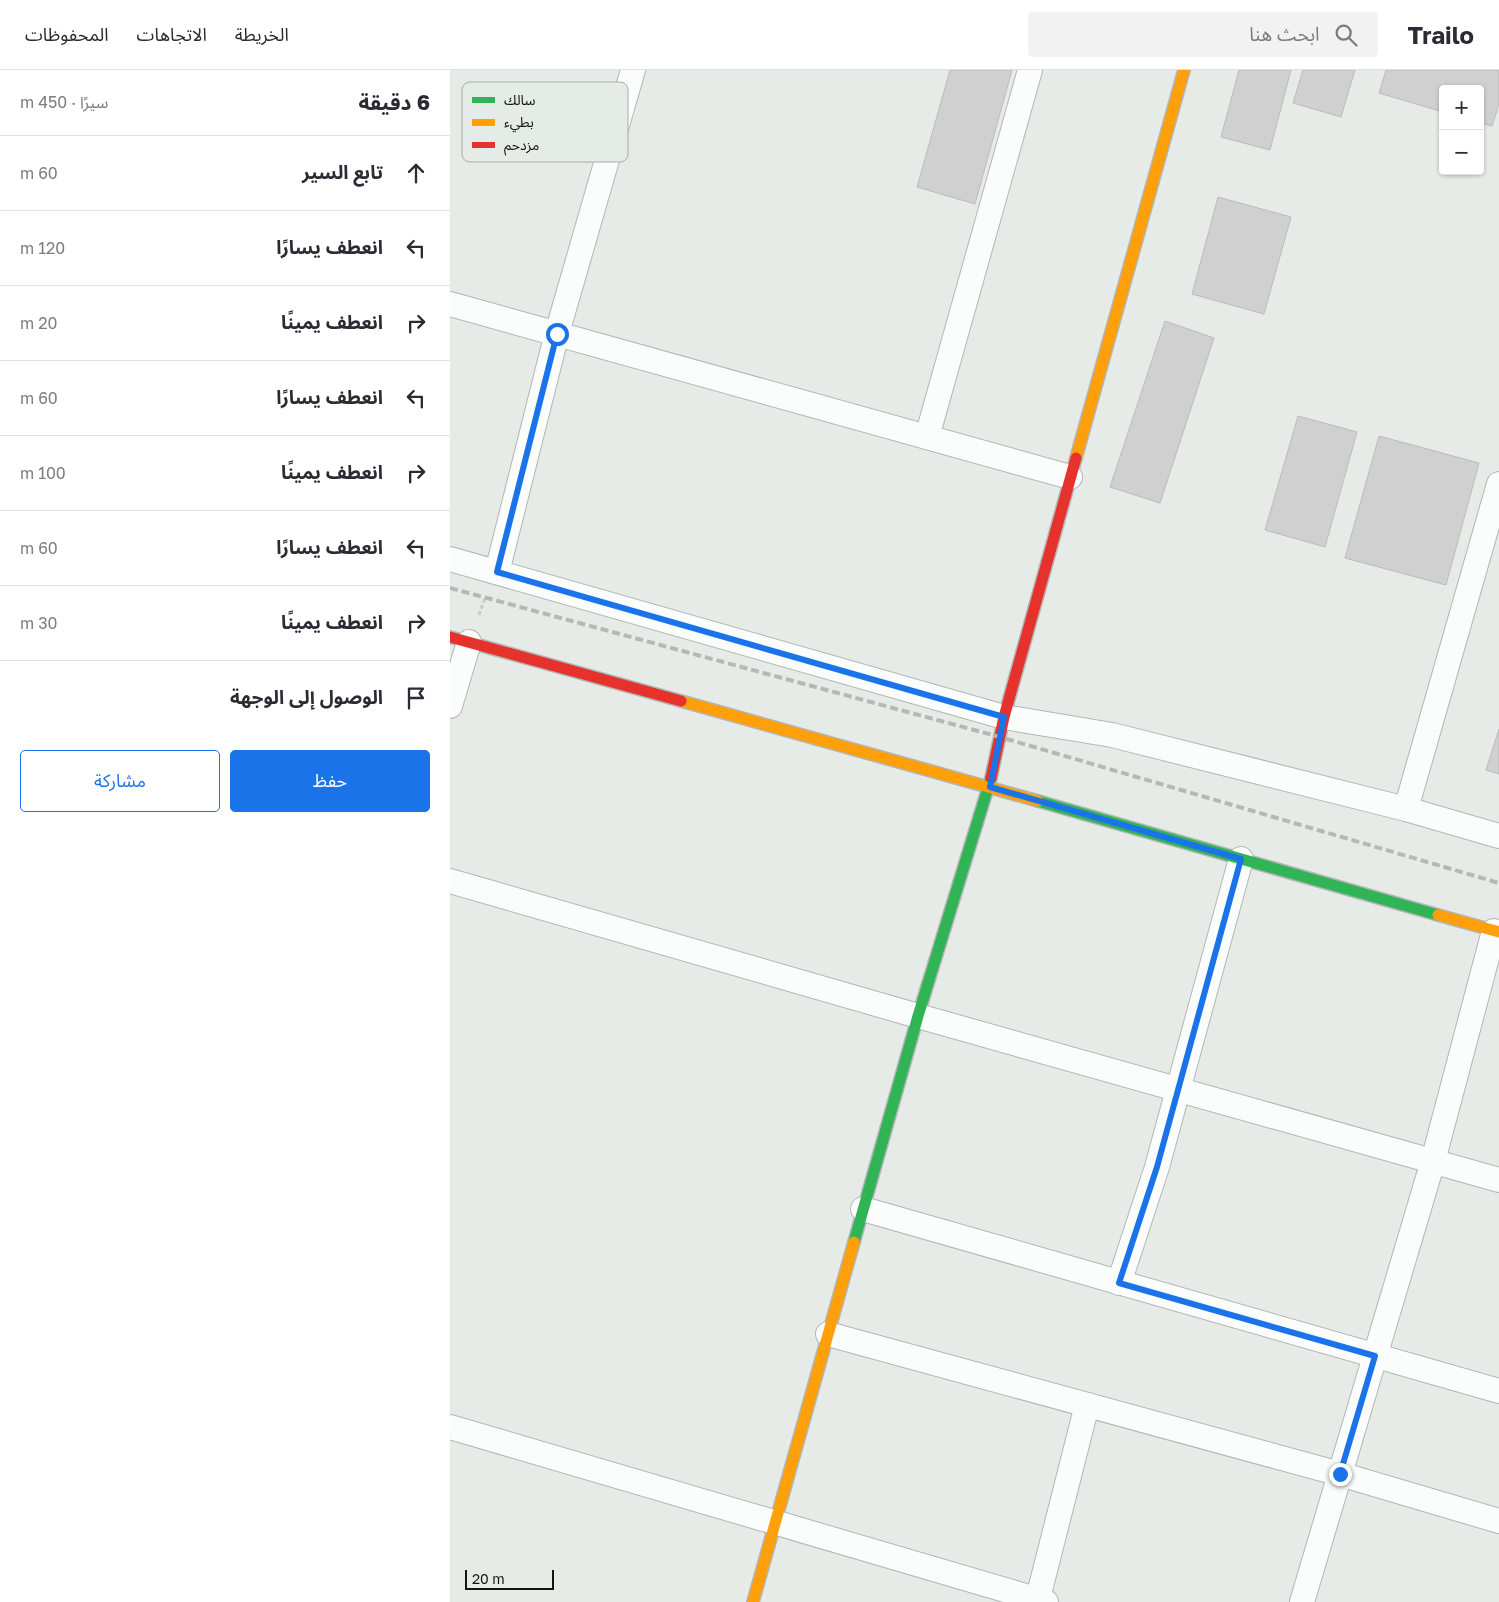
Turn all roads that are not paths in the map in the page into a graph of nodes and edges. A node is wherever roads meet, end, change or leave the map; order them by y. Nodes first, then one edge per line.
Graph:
1 (633, 70) edge
2 (1030, 70) edge
3 (1184, 70) edge
4 (628, 87) edge
5 (607, 162) edge
6 (450, 304) edge
7 (557, 334) junction
8 (927, 437) junction
9 (1070, 477) junction
10 (1499, 484) edge
11 (450, 558) edge
12 (497, 572) junction
13 (460, 639) edge
14 (450, 706) edge
15 (1004, 717) junction
16 (990, 787) junction
17 (1406, 808) junction
18 (1499, 836) edge
19 (1241, 859) junction
20 (450, 881) edge
21 (1496, 931) edge
22 (918, 1016) junction
23 (1178, 1089) junction
24 (1433, 1161) junction
25 (1499, 1180) edge
26 (863, 1209) junction
27 (1119, 1283) junction
28 (828, 1334) junction
29 (1375, 1356) junction
30 (1499, 1391) edge
31 (1087, 1405) junction
32 (450, 1427) edge
33 (1340, 1474) junction
34 (1499, 1521) edge
35 (774, 1523) junction
36 (1040, 1601) edge
37 (753, 1602) edge
38 (1302, 1602) edge

1 - 4 street
2 - 8 street
3 - 9 main road
5 - 7 street
6 - 7 street
7 - 8 street
7 - 12 street
8 - 9 street
9 - 15 main road
10 - 17 street
11 - 12 street
12 - 15 street
13 - 14 street
13 - 16 main road
15 - 16 main road
15 - 17 street
16 - 19 main road
16 - 22 main road
17 - 18 street
19 - 21 main road
19 - 23 street
20 - 22 street
21 - 24 street
22 - 23 street
22 - 26 main road
23 - 24 street
23 - 27 street
24 - 25 street
24 - 29 street
26 - 27 street
26 - 28 main road
27 - 29 street
28 - 31 street
28 - 35 main road
29 - 30 street
29 - 33 street
31 - 33 street
31 - 36 street
32 - 35 street
33 - 34 street
33 - 38 street
35 - 36 street
35 - 37 main road

